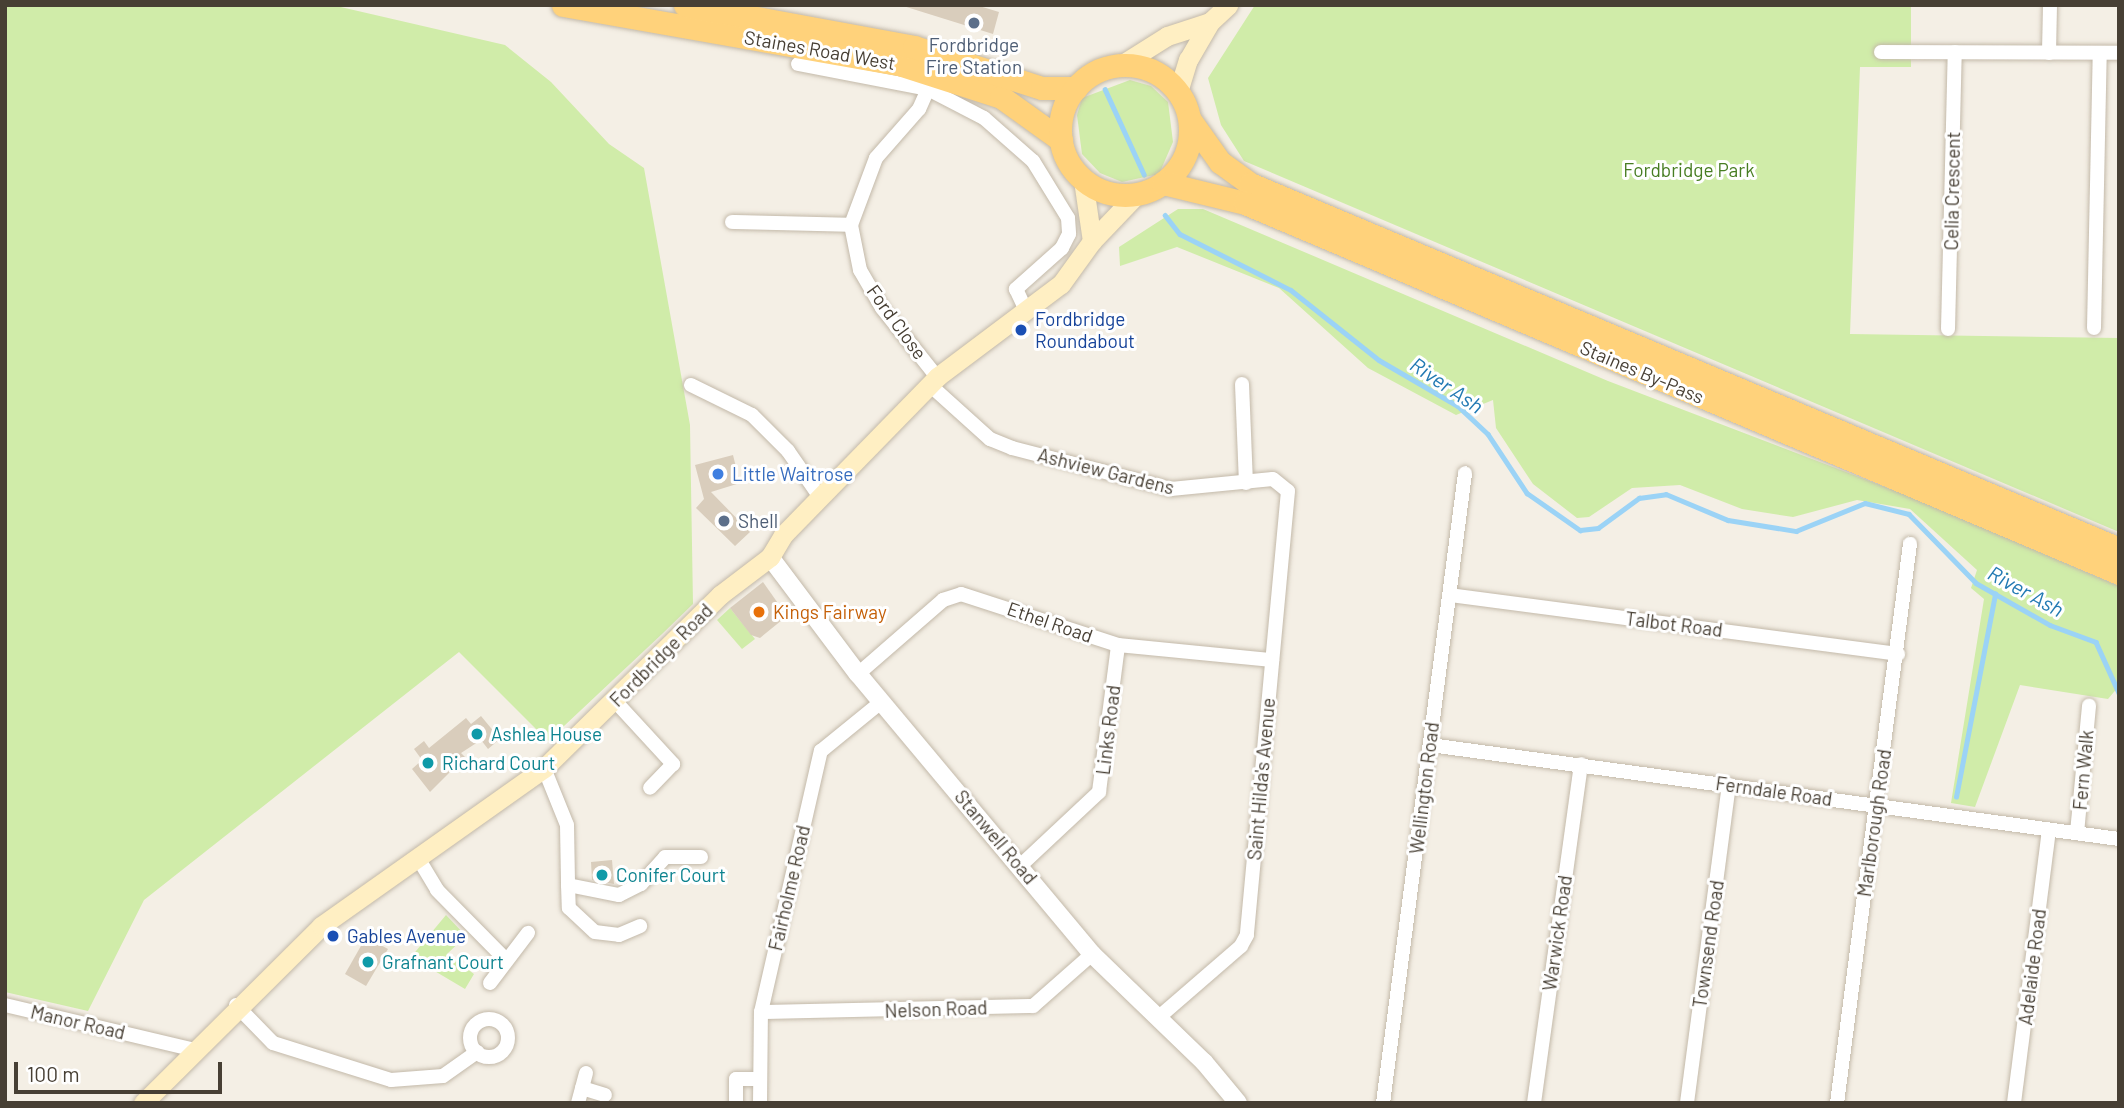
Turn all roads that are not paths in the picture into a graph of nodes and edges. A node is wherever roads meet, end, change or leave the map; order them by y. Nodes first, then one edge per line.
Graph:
1 (563, 5) edge
2 (685, 5) edge
3 (1228, 5) edge
4 (2050, 5) edge
5 (1210, 22) junction
6 (1881, 52) dead end
7 (1955, 52) junction
8 (2049, 53) junction
9 (2100, 53) junction
10 (2119, 53) edge
11 (798, 64) dead end
12 (1121, 65) junction
13 (1076, 88) junction
14 (928, 89) junction
15 (1178, 92) junction
16 (1190, 120) junction
17 (1061, 140) junction
18 (1083, 180) junction
19 (1163, 183) junction
20 (1136, 195) junction
21 (732, 222) dead end
22 (851, 225) junction
23 (1092, 241) junction
24 (1026, 310) junction
25 (2094, 328) dead end
26 (1948, 329) dead end
27 (934, 381) junction
28 (1242, 384) dead end
29 (697, 392) dead end
30 (1465, 473) dead end
31 (1246, 483) junction
32 (820, 497) junction
33 (1287, 502) joint
34 (1910, 544) dead end
35 (2119, 549) edge
36 (770, 557) junction
37 (2119, 573) edge
38 (1450, 595) junction
39 (1118, 645) junction
40 (1898, 654) junction
41 (1272, 660) junction
42 (858, 674) junction
43 (615, 701) junction
44 (881, 702) junction
45 (2089, 706) dead end
46 (1430, 745) junction
47 (1581, 764) junction
48 (544, 768) junction
49 (1729, 785) junction
50 (650, 788) dead end
51 (1877, 806) junction
52 (2049, 830) junction
53 (2077, 833) junction
54 (2119, 839) edge
55 (701, 857) dead end
56 (418, 859) junction
57 (1021, 865) junction
58 (568, 885) junction
59 (640, 926) dead end
60 (528, 933) dead end
61 (1092, 954) junction
62 (506, 960) junction
63 (489, 983) dead end
64 (5, 1005) edge
65 (236, 1005) junction
66 (761, 1012) junction
67 (1158, 1018) junction
68 (191, 1049) junction
69 (477, 1052) dead end
70 (760, 1079) junction
71 (605, 1095) dead end
72 (143, 1103) edge
73 (578, 1103) edge
74 (736, 1103) edge
75 (760, 1103) edge
76 (1238, 1103) edge
77 (1383, 1103) edge
78 (1534, 1103) edge
79 (1687, 1103) edge
80 (1837, 1103) edge
81 (2014, 1103) edge

1 - 17 highway, Staines Road West
2 - 13 highway, Staines Road West
3 - 5 main road
4 - 8 street
5 - 12 main road
5 - 15 main road
6 - 7 street
7 - 8 street
7 - 26 street, Celia Crescent
8 - 9 street
9 - 10 street
9 - 25 street
11 - 14 street
12 - 13 highway
12 - 15 highway
13 - 17 highway
14 - 22 street
14 - 24 street
15 - 16 highway
16 - 19 highway
16 - 35 highway, Staines By-Pass
17 - 18 highway
18 - 20 highway
18 - 23 main road
19 - 20 highway
19 - 37 highway, Staines By-Pass
20 - 23 main road, Fordbridge Road
21 - 22 street
22 - 27 street, Ford Close
23 - 24 main road, Fordbridge Road
24 - 27 main road, Fordbridge Road
27 - 31 street, Ashview Gardens
27 - 32 main road, Fordbridge Road
28 - 31 street
29 - 32 street
30 - 38 street, Wellington Road
31 - 33 street, Ashview Gardens
32 - 36 main road, Fordbridge Road
33 - 41 street, Saint Hilda's Avenue
34 - 40 street, Marlborough Road
36 - 42 street, Stanwell Road
36 - 43 main road, Fordbridge Road
38 - 40 street, Talbot Road
38 - 46 street, Wellington Road
39 - 41 street, Ethel Road
39 - 42 street, Ethel Road
39 - 57 street, Links Road
40 - 51 street, Marlborough Road
41 - 67 street, Saint Hilda's Avenue
42 - 44 street, Stanwell Road
43 - 48 main road, Fordbridge Road
43 - 50 street
44 - 57 street, Stanwell Road
44 - 66 street, Fairholme Road
45 - 53 street, Fern Walk
46 - 47 street, Ferndale Road
46 - 77 street, Wellington Road
47 - 49 street, Ferndale Road
47 - 78 street, Warwick Road
48 - 56 main road, Fordbridge Road
48 - 58 street
49 - 51 street, Ferndale Road
49 - 79 street, Townsend Road
51 - 52 street, Ferndale Road
51 - 80 street, Marlborough Road
52 - 53 street, Ferndale Road
52 - 81 street, Adelaide Road
53 - 54 street, Ferndale Road
55 - 58 street
56 - 62 street
56 - 65 main road, Fordbridge Road
57 - 61 street, Stanwell Road
58 - 59 street
60 - 62 street
61 - 66 street, Nelson Road
61 - 67 street, Stanwell Road
62 - 63 street
64 - 68 street, Manor Road
65 - 68 main road, Fordbridge Road
65 - 69 street
66 - 70 street, Fairholme Road
67 - 76 street, Stanwell Road
68 - 72 main road, Fordbridge Road
70 - 74 street
70 - 75 street, Fairholme Road
71 - 73 street

